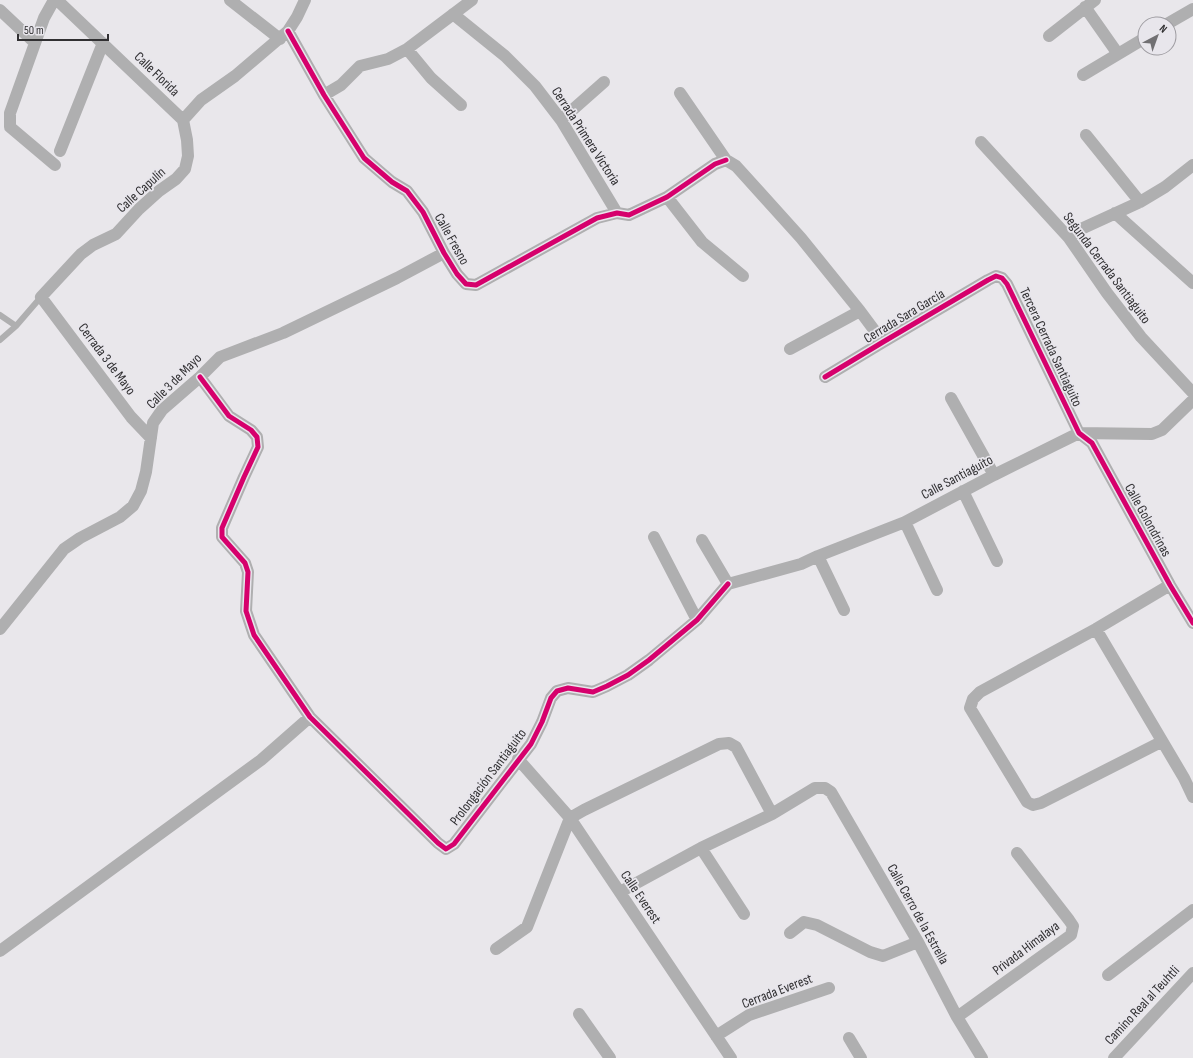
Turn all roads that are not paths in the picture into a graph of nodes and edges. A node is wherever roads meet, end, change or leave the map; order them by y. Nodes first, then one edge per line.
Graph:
1 (54, 0) edge
2 (58, 0) edge
3 (230, 0) edge
4 (305, 0) edge
5 (472, 0) edge
6 (1090, 4) edge
7 (1193, 9) edge
8 (0, 10) edge
9 (453, 14) junction
10 (1177, 18) edge
11 (284, 35) junction
12 (1050, 36) dead end
13 (35, 43) junction
14 (103, 43) junction
15 (1137, 43) edge
16 (407, 48) junction
17 (1118, 54) junction
18 (1082, 75) dead end
19 (604, 82) dead end
20 (680, 93) dead end
21 (324, 95) junction
22 (461, 105) dead end
23 (183, 120) junction
24 (561, 120) junction
25 (1086, 135) dead end
26 (981, 142) dead end
27 (60, 151) dead end
28 (726, 160) junction
29 (55, 165) dead end
30 (1193, 165) edge
31 (667, 197) junction
32 (1140, 202) junction
33 (1115, 213) junction
34 (617, 214) junction
35 (1069, 238) junction
36 (444, 253) junction
37 (743, 276) dead end
38 (996, 276) joint
39 (1193, 283) edge
40 (41, 297) junction
41 (860, 311) junction
42 (0, 315) edge
43 (16, 326) junction
44 (0, 340) edge
45 (883, 342) junction
46 (790, 349) dead end
47 (200, 377) junction
48 (826, 377) dead end
49 (1193, 393) edge
50 (951, 398) dead end
51 (1193, 400) edge
52 (1079, 433) junction
53 (151, 438) junction
54 (994, 475) junction
55 (963, 491) junction
56 (905, 522) junction
57 (654, 537) dead end
58 (702, 540) dead end
59 (818, 556) junction
60 (997, 561) dead end
61 (728, 584) junction
62 (1170, 586) junction
63 (937, 590) dead end
64 (844, 610) dead end
65 (697, 620) junction
66 (1193, 623) edge
67 (0, 629) edge
68 (1096, 629) junction
69 (310, 717) junction
70 (1161, 742) junction
71 (518, 760) junction
72 (1193, 797) edge
73 (772, 814) junction
74 (570, 818) junction
75 (701, 848) junction
76 (1017, 853) dead end
77 (620, 892) junction
78 (1193, 910) edge
79 (744, 914) dead end
80 (790, 933) dead end
81 (918, 942) junction
82 (496, 949) dead end
83 (0, 950) edge
84 (1193, 973) edge
85 (1108, 975) dead end
86 (829, 988) dead end
87 (579, 1014) dead end
88 (957, 1017) junction
89 (716, 1036) junction
90 (849, 1038) dead end
91 (610, 1058) edge
92 (731, 1058) edge
93 (861, 1058) edge
94 (982, 1058) edge
95 (1114, 1058) edge

1 - 13 street
2 - 14 street, Calle Florida
3 - 11 street
4 - 11 street
5 - 9 street
6 - 12 street
6 - 17 street
7 - 10 street
8 - 13 street
9 - 16 street
9 - 24 street, Cerrada Primera Victoria
11 - 21 street, Calle Fresno
11 - 23 street
13 - 29 street
14 - 23 street, Calle Florida
14 - 27 street
15 - 17 street
16 - 21 street
16 - 22 street
17 - 18 street
19 - 24 street
20 - 28 street, Cerrada Sara García
21 - 36 street, Calle Fresno
23 - 40 street, Calle Capulín
24 - 34 street, Cerrada Primera Victoria
25 - 32 street
26 - 35 street, Segunda Cerrada Santiaguito
28 - 31 street, Calle Fresno
28 - 41 street, Cerrada Sara García
30 - 32 street
31 - 34 street, Calle Fresno
31 - 37 street
32 - 33 street
33 - 35 street
33 - 39 street
34 - 36 street, Calle Fresno
35 - 49 street, Segunda Cerrada Santiaguito
36 - 47 street, Calle 3 de Mayo
38 - 45 street, Cerrada Sara García
38 - 52 street, Tercera Cerrada Santiaguito
40 - 43 lane, Calle Capulín
40 - 53 street, Cerrada 3 de Mayo
41 - 45 street, Cerrada Sara García
41 - 46 street
42 - 43 lane
43 - 44 lane, Calle Capulín
45 - 48 street, Cerrada Sara García
47 - 53 street, Calle 3 de Mayo
47 - 69 street
50 - 54 street
51 - 52 street, Calle Santiaguito
52 - 54 street, Calle Santiaguito
52 - 62 street, Calle Golondrinas
53 - 67 street, Calle 3 de Mayo
54 - 55 street, Calle Santiaguito
55 - 56 street, Calle Santiaguito
55 - 60 street
56 - 59 street, Calle Santiaguito
56 - 63 street
57 - 65 street
58 - 61 street
59 - 61 street, Calle Santiaguito
59 - 64 street
61 - 65 street, Prolongación Santiaguito
62 - 66 street, Calle Golondrinas
62 - 68 street
65 - 71 street, Prolongación Santiaguito
68 - 70 street
68 - 70 street
69 - 71 street, Prolongación Santiaguito
69 - 83 street
70 - 72 street
71 - 74 street, Calle Everest
73 - 74 street
73 - 75 street
73 - 81 street, Calle Cerro de la Estrella
74 - 77 street, Calle Everest
74 - 82 street
75 - 77 street
75 - 79 street
76 - 88 street, Privada Himalaya
77 - 89 street, Calle Everest
78 - 85 street
80 - 81 street
81 - 88 street, Calle Cerro de la Estrella
84 - 95 street, Camino Real al Teuhtli
86 - 89 street, Cerrada Everest
87 - 91 street
88 - 94 street, Calle Cerro de la Estrella
89 - 92 street, Calle Everest
90 - 93 street

